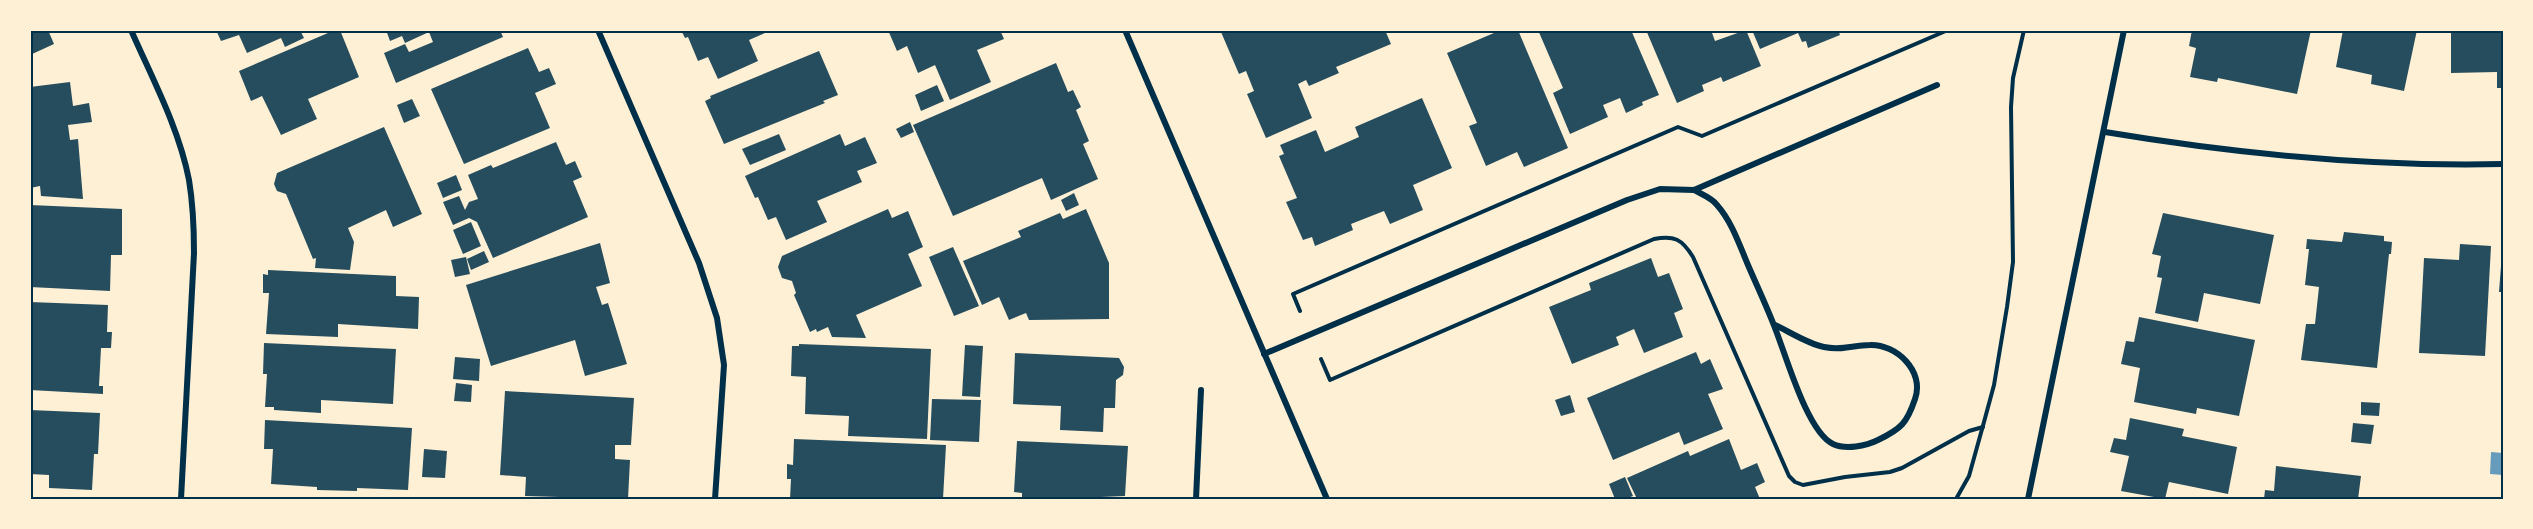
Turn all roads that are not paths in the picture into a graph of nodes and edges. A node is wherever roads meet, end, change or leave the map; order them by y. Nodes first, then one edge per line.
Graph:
1 (131, 30) edge
2 (598, 30) edge
3 (1125, 30) edge
4 (2124, 30) edge
5 (1937, 84) dead end
6 (2105, 132) junction
7 (2503, 164) edge
8 (1694, 190) junction
9 (1774, 325) junction
10 (1264, 354) junction
11 (1202, 390) dead end
12 (181, 499) edge
13 (715, 499) edge
14 (1196, 499) edge
15 (1327, 499) edge
16 (2028, 499) edge

1 - 12 street
2 - 13 street
3 - 10 street
4 - 6 street
5 - 8 street
6 - 7 street
6 - 16 street
8 - 9 street
8 - 10 street
9 - 9 street
10 - 15 street
11 - 14 street

